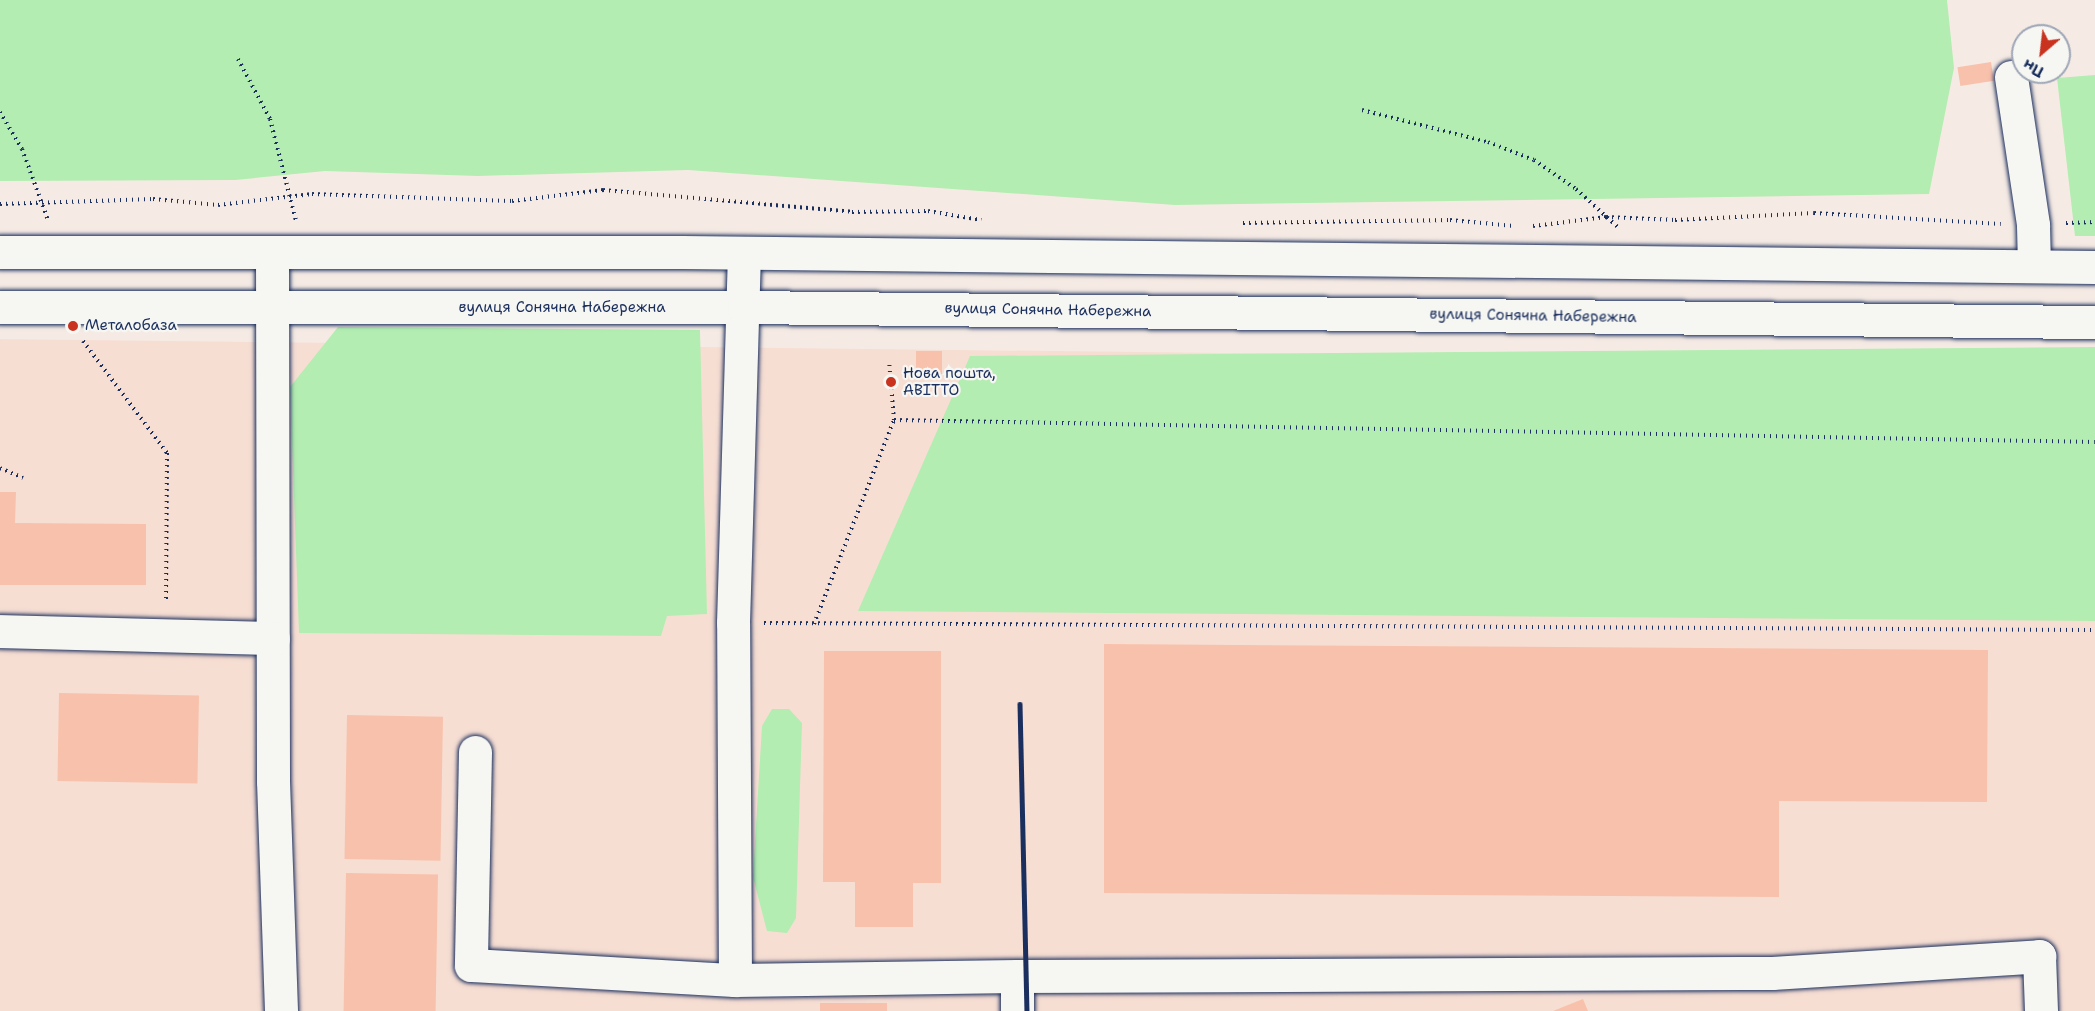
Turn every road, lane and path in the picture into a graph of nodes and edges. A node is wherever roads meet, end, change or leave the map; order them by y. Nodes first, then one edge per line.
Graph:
1 (238, 59) dead end
2 (2012, 84) edge
3 (1362, 110) dead end
4 (0, 112) edge
5 (289, 198) junction
6 (0, 204) edge
7 (44, 206) junction
8 (1606, 217) junction
9 (992, 222) dead end
10 (2095, 222) edge
11 (1238, 223) dead end
12 (2033, 225) junction
13 (0, 252) edge
14 (56, 253) junction
15 (744, 253) junction
16 (272, 255) junction
17 (307, 255) junction
18 (1656, 262) junction
19 (2034, 266) junction
20 (2095, 267) edge
21 (0, 306) edge
22 (71, 307) junction
23 (744, 307) junction
24 (273, 310) junction
25 (2095, 322) edge
26 (889, 360) dead end
27 (894, 420) junction
28 (2095, 442) edge
29 (0, 468) edge
30 (23, 478) dead end
31 (733, 623) junction
32 (814, 624) junction
33 (2095, 630) edge
34 (0, 631) edge
35 (166, 633) junction
36 (273, 638) junction
37 (475, 752) dead end
38 (1017, 976) junction
39 (735, 980) junction
40 (281, 1011) edge
41 (1017, 1011) edge
42 (2041, 1011) edge

1 - 5 path
2 - 12 main road
3 - 8 path
4 - 7 path
5 - 7 path
5 - 9 path
5 - 17 path
6 - 7 path
7 - 14 path
8 - 11 path
8 - 12 path
8 - 18 path
10 - 12 path
12 - 19 main road
13 - 14 main road
14 - 16 main road
15 - 17 main road
15 - 18 main road
15 - 23 main road
16 - 17 main road
16 - 24 main road
18 - 19 main road
19 - 20 main road
21 - 22 main road, вулиця Сонячна Набережна
22 - 24 main road, вулиця Сонячна Набережна
22 - 35 path
23 - 24 main road, вулиця Сонячна Набережна
23 - 25 main road, вулиця Сонячна Набережна
23 - 31 main road
24 - 36 main road
26 - 27 path
27 - 28 path
27 - 32 path
29 - 30 path
31 - 32 path
31 - 39 main road
32 - 33 path
34 - 35 main road
35 - 36 main road
36 - 40 main road
37 - 39 main road
38 - 39 main road
38 - 41 main road
38 - 42 main road

